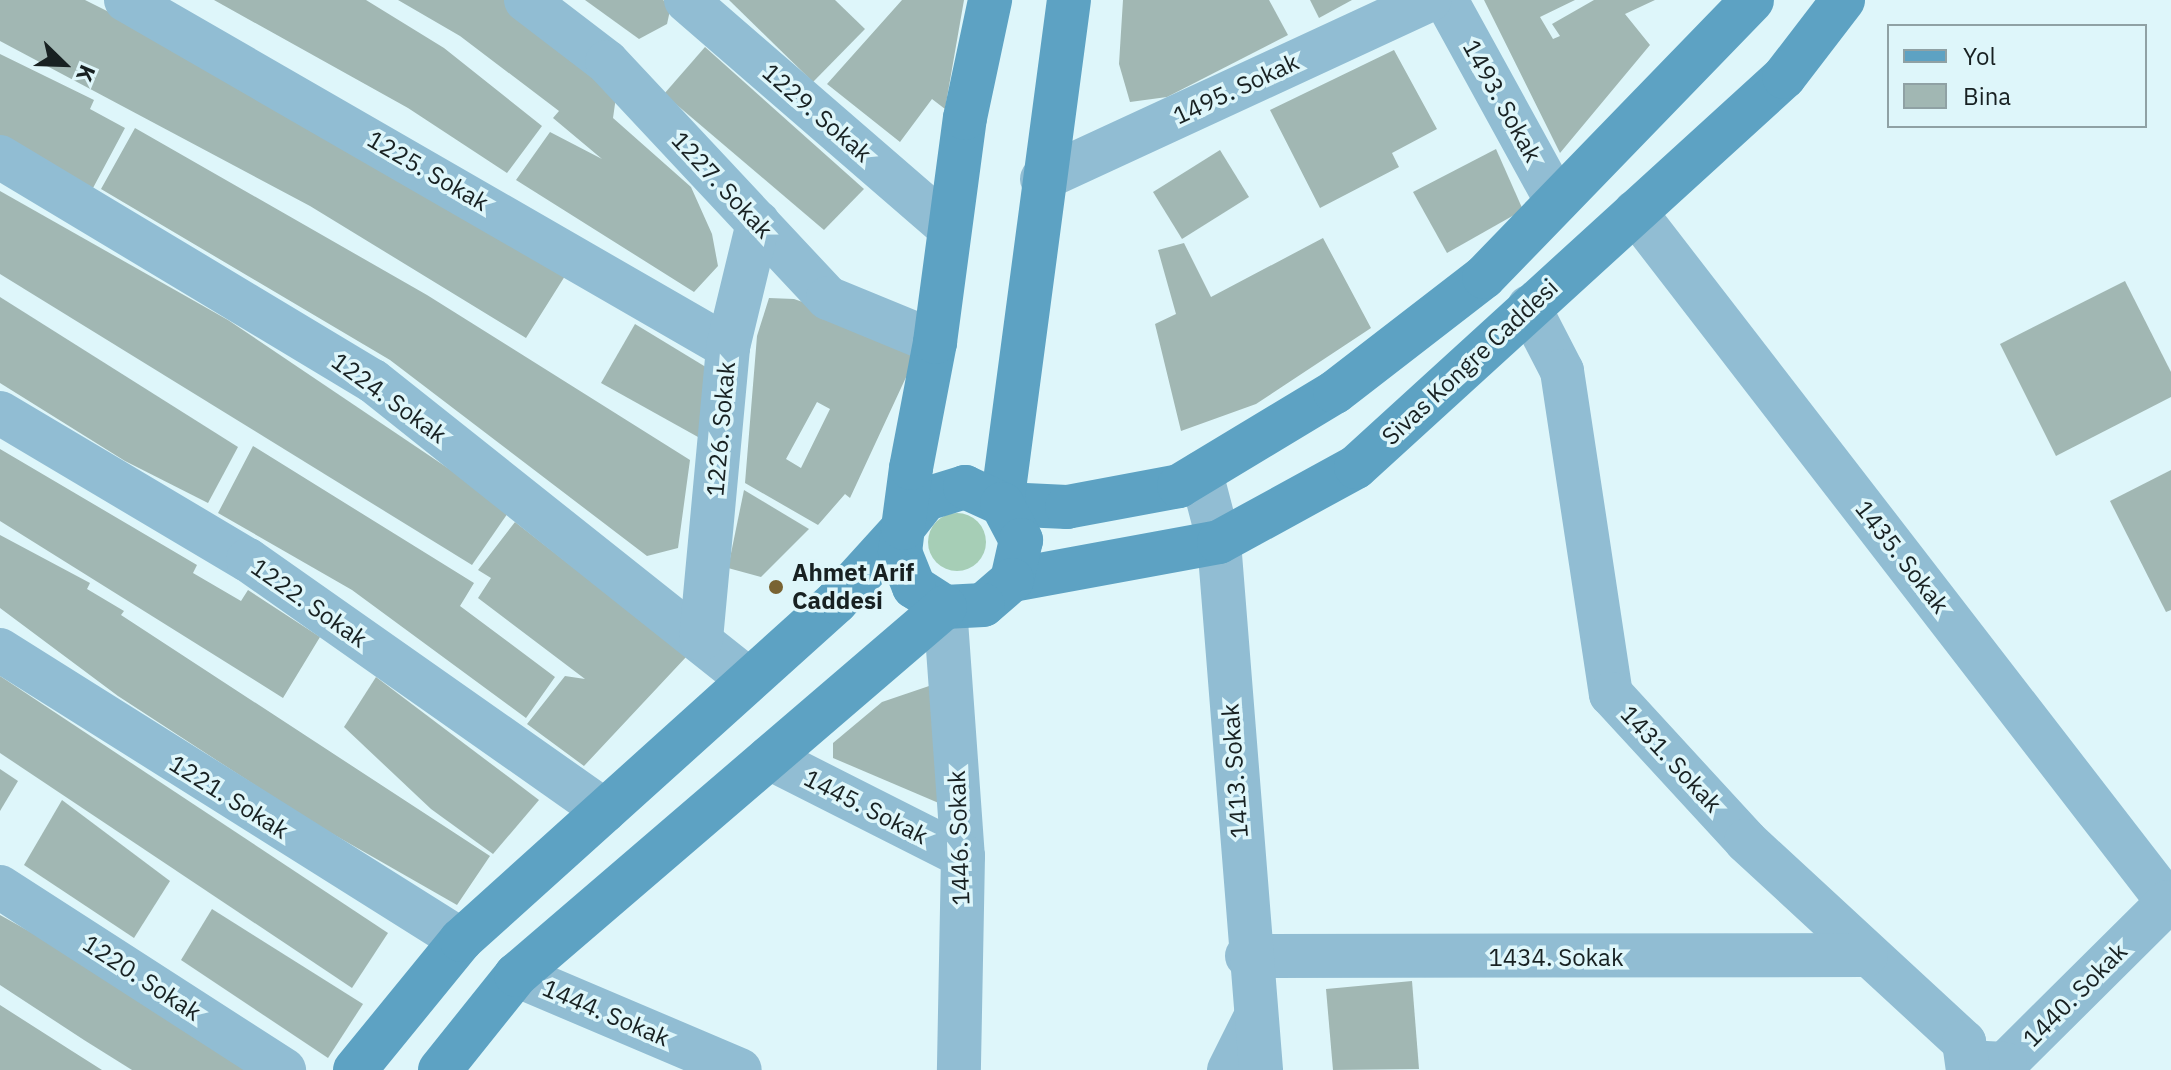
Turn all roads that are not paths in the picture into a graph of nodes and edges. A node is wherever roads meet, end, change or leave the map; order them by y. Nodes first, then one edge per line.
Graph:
1 (126, 0) edge
2 (526, 0) edge
3 (686, 0) edge
4 (990, 0) edge
5 (1069, 0) edge
6 (1430, 0) edge
7 (1446, 0) edge
8 (1752, 0) edge
9 (1843, 0) edge
10 (0, 157) edge
11 (1042, 179) junction
12 (1557, 202) junction
13 (1635, 212) junction
14 (758, 223) junction
15 (948, 227) junction
16 (1529, 307) junction
17 (935, 342) junction
18 (728, 347) junction
19 (0, 413) edge
20 (1201, 473) junction
21 (1002, 504) junction
22 (903, 528) junction
23 (1219, 542) junction
24 (1012, 580) junction
25 (945, 607) junction
26 (701, 639) junction
27 (0, 650) edge
28 (749, 680) junction
29 (769, 758) junction
30 (605, 811) junction
31 (963, 856) junction
32 (0, 887) edge
33 (2168, 902) joint
34 (461, 940) junction
35 (1866, 955) junction
36 (1247, 956) junction
37 (516, 975) junction
38 (1256, 1016) junction
39 (1970, 1066) edge
40 (284, 1070) edge
41 (355, 1070) edge
42 (440, 1070) edge
43 (740, 1070) edge
44 (959, 1070) edge
45 (1229, 1070) edge
46 (1261, 1070) edge

1 - 18 street, 1225. Sokak
2 - 14 street, 1227. Sokak
3 - 15 street, 1229. Sokak
4 - 15 main road
5 - 11 main road
6 - 11 street, 1495. Sokak
7 - 12 street, 1493. Sokak
8 - 12 main road
9 - 13 main road, Sivas Kongre Caddesi
10 - 26 street, 1224. Sokak
11 - 21 main road
12 - 20 main road
13 - 16 main road, Sivas Kongre Caddesi
13 - 33 street, 1435. Sokak
14 - 17 street, 1227. Sokak
14 - 18 street, 1226. Sokak
15 - 17 main road
16 - 23 main road, Sivas Kongre Caddesi
16 - 35 street, 1431. Sokak
17 - 22 main road
18 - 26 street, 1226. Sokak
19 - 30 street, 1222. Sokak
20 - 21 main road
20 - 23 street, 1413. Sokak
21 - 22 main road
21 - 24 main road
22 - 25 main road
22 - 28 main road
23 - 24 main road, Sivas Kongre Caddesi
23 - 36 street, 1413. Sokak
24 - 25 main road
25 - 29 main road
25 - 31 street, 1446. Sokak
26 - 28 street, 1224. Sokak
27 - 34 street, 1221. Sokak
28 - 30 main road
29 - 31 street, 1445. Sokak
29 - 37 main road
30 - 34 main road
31 - 44 street, 1446. Sokak
32 - 40 street, 1220. Sokak
33 - 39 street, 1440. Sokak
34 - 41 main road
35 - 36 street, 1434. Sokak
35 - 39 street, 1431. Sokak
36 - 38 street, 1413. Sokak
37 - 42 main road
37 - 43 street, 1444. Sokak
38 - 45 street
38 - 46 street, 1413. Sokak

